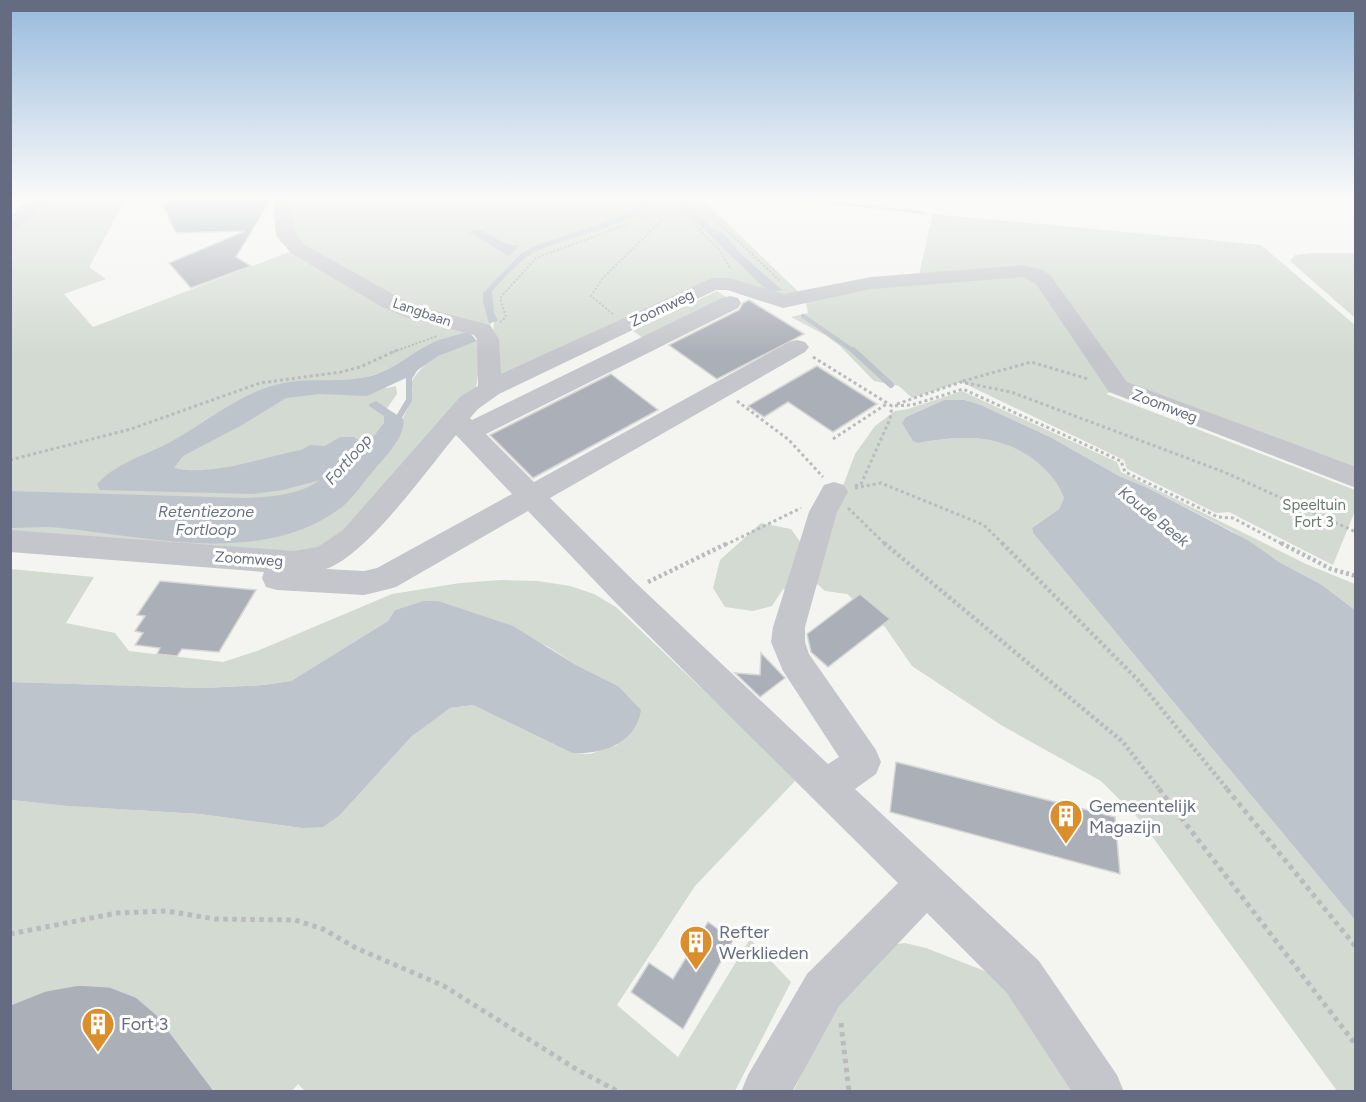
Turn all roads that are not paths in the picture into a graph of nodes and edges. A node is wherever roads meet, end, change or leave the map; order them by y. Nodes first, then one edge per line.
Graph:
1 (300, 250) edge
2 (730, 303) dead end
3 (797, 347) road end
4 (489, 388) junction
5 (462, 425) junction
6 (1356, 478) edge
7 (834, 492) road end
8 (531, 496) junction
9 (10, 541) edge
10 (10, 556) edge
11 (825, 787) junction
12 (926, 884) junction
13 (765, 1092) edge
14 (1100, 1092) edge

1 - 4 street, Langbaan
2 - 5 street
3 - 8 street
4 - 5 street, Zoomweg
4 - 6 street, Zoomweg
5 - 8 street
5 - 9 street, Zoomweg
7 - 11 street
8 - 10 street
8 - 11 street
11 - 12 street
12 - 13 street
12 - 14 street

